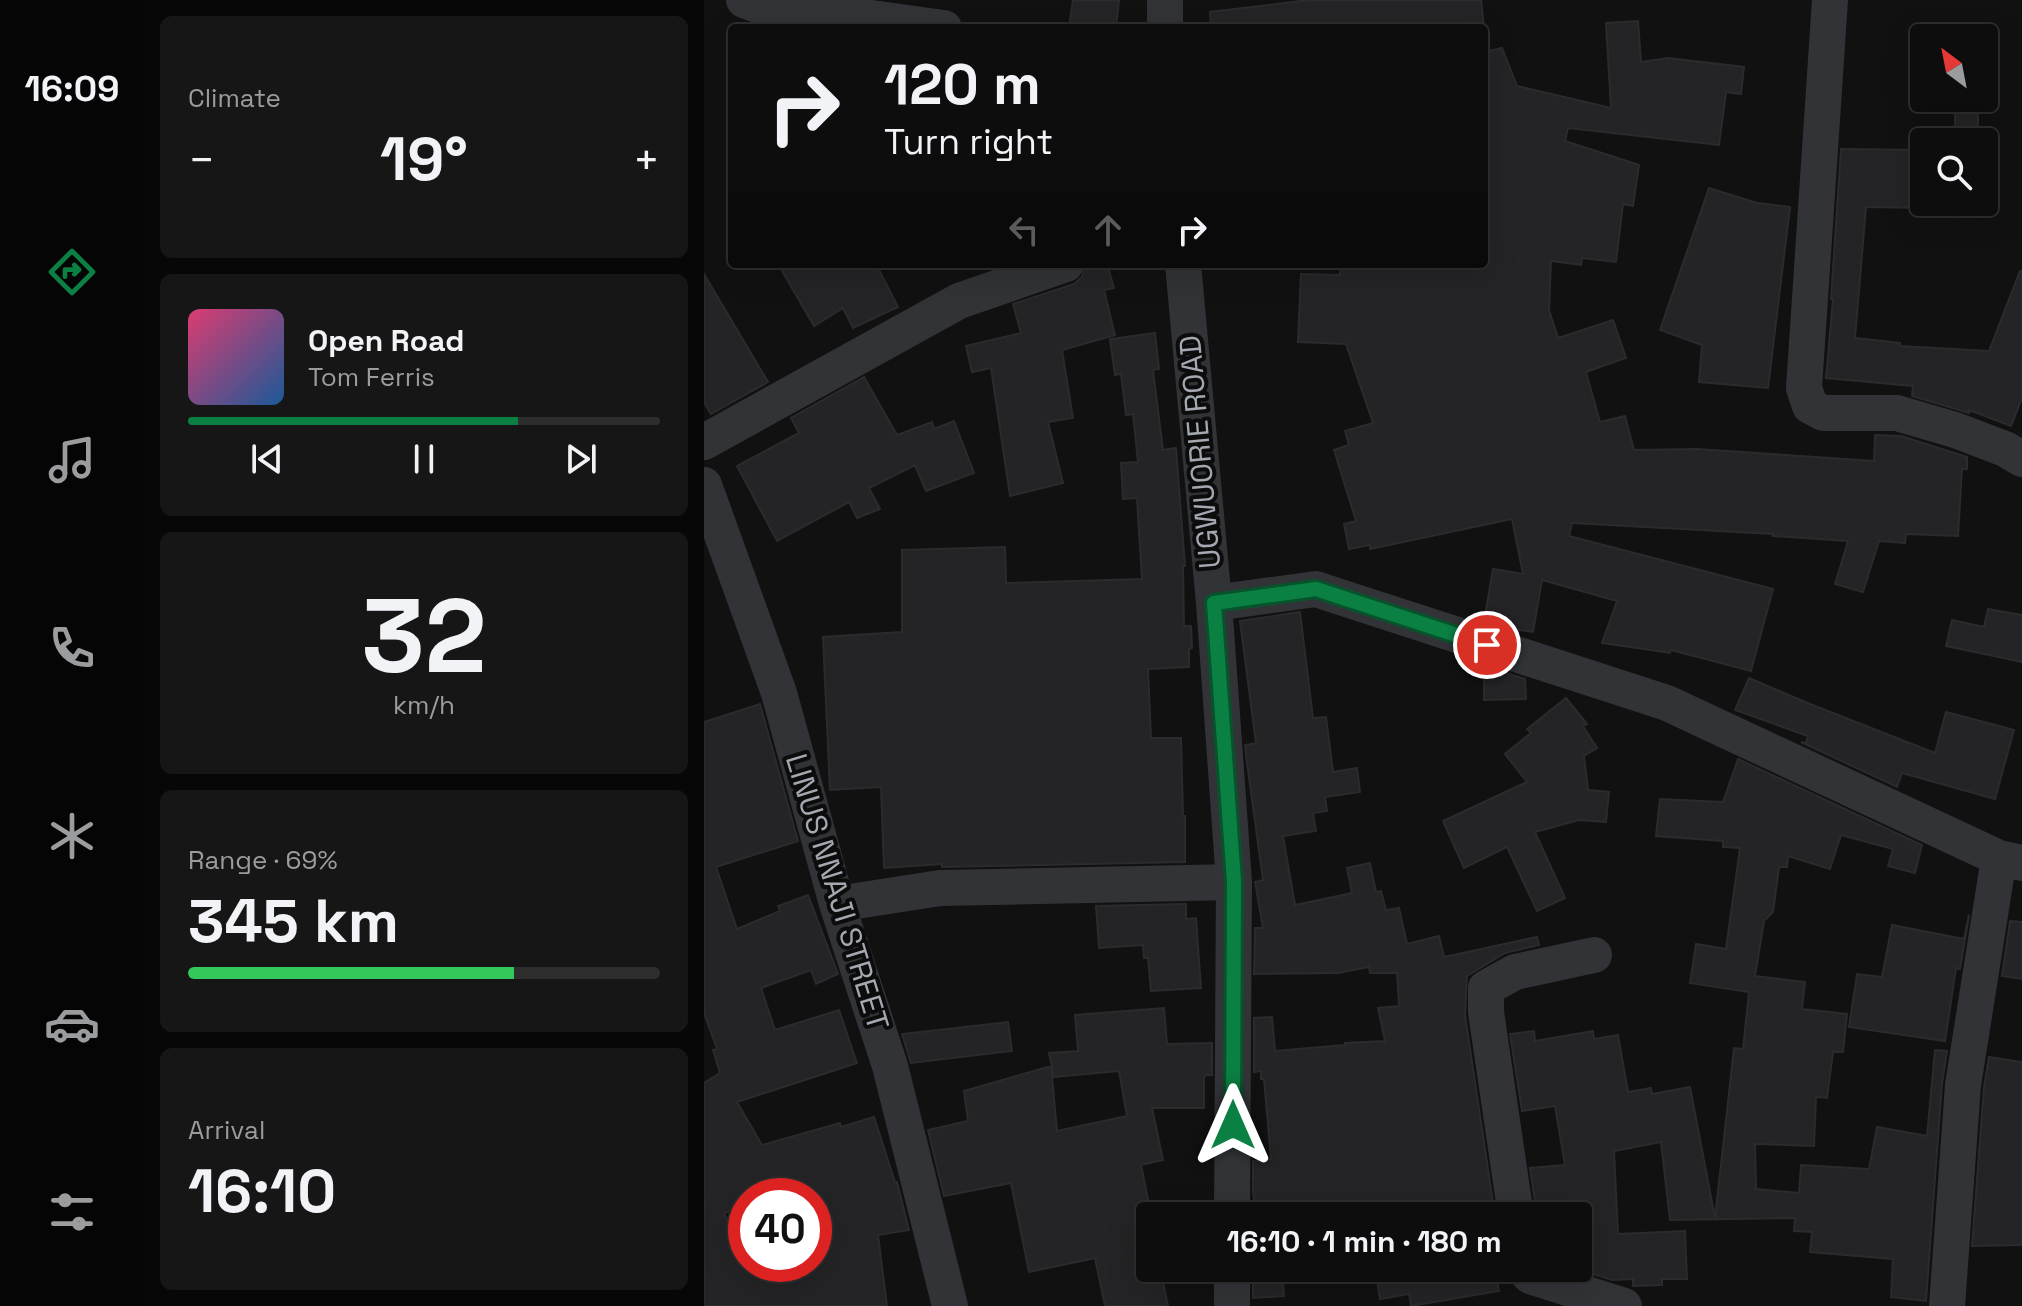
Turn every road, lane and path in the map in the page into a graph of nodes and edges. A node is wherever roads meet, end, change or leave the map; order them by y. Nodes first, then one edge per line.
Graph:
1 (744, 0) edge
2 (1165, 0) edge
3 (1830, 0) edge
4 (915, 24) edge
5 (1165, 24) edge
6 (1054, 268) edge
7 (1183, 268) edge
8 (704, 442) edge
9 (2022, 459) edge
10 (704, 485) edge
11 (1214, 603) junction
12 (2011, 860) edge
13 (1234, 882) junction
14 (837, 904) junction
15 (1594, 955) dead end
16 (1232, 1202) edge
17 (1514, 1202) edge
18 (1232, 1282) edge
19 (1549, 1282) edge
20 (950, 1306) edge
21 (1232, 1306) edge
22 (1624, 1306) edge
23 (1947, 1306) edge

1 - 4 street
2 - 5 street
3 - 9 street
6 - 8 street
7 - 11 street, UGWUORIE ROAD
10 - 14 street, LINUS NNAJI STREET
11 - 12 street
11 - 13 street, UGWUORIE ROAD
12 - 23 street
13 - 14 street
13 - 16 street, UGWUORIE ROAD
14 - 20 street, LINUS NNAJI STREET
15 - 17 street
18 - 21 street
19 - 22 street

